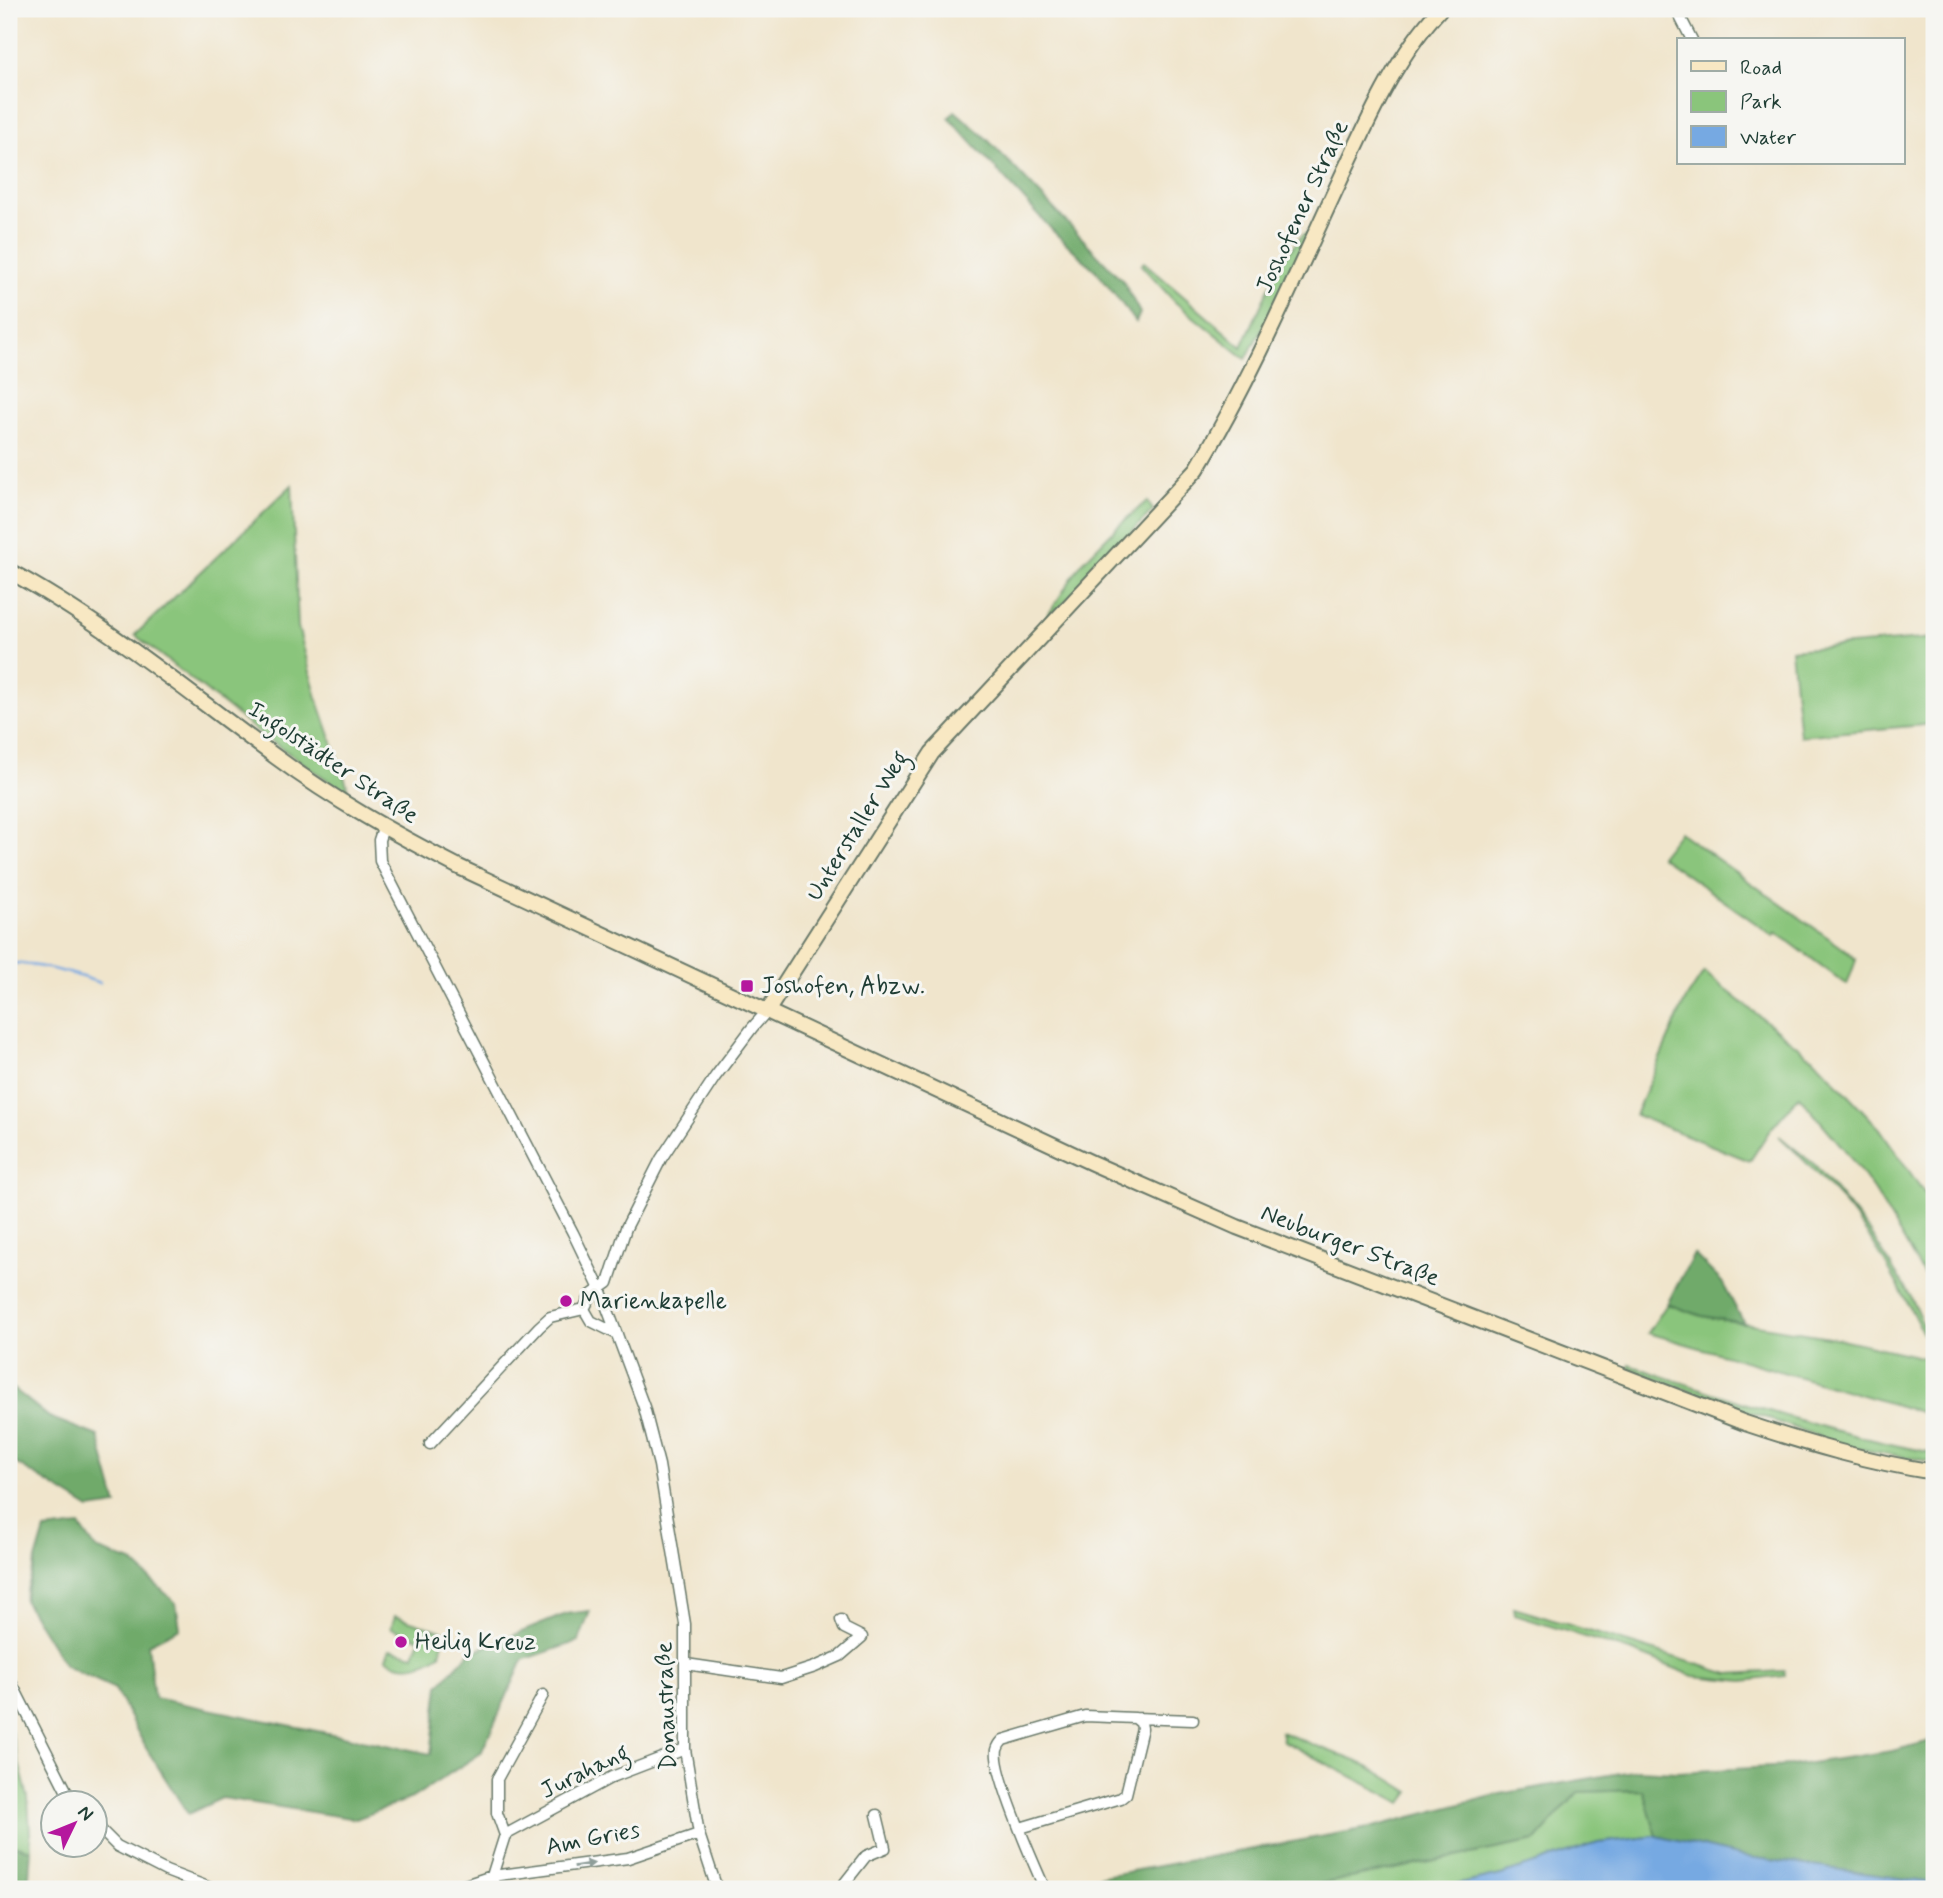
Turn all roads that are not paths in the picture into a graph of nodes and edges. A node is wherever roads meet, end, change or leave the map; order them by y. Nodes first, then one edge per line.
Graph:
1 (1440, 9) edge
2 (1680, 10) edge
3 (1691, 38) edge
4 (1219, 432) joint
5 (9, 571) edge
6 (383, 828) junction
7 (768, 1010) junction
8 (600, 1289) junction
9 (584, 1309) junction
10 (617, 1334) junction
11 (430, 1444) dead end
12 (1934, 1472) edge
13 (841, 1620) dead end
14 (686, 1664) junction
15 (9, 1678) edge
16 (542, 1695) dead end
17 (1135, 1718) junction
18 (1194, 1720) dead end
19 (685, 1749) junction
20 (66, 1790) edge
21 (877, 1815) dead end
22 (1020, 1828) junction
23 (699, 1834) junction
24 (505, 1835) junction
25 (108, 1837) edge
26 (492, 1876) junction
27 (213, 1889) edge
28 (453, 1889) edge
29 (495, 1889) edge
30 (717, 1889) edge
31 (841, 1889) edge
32 (1044, 1889) edge

1 - 4 main road, Joshofener Straße
2 - 3 street
4 - 7 main road, Unterstaller Weg
5 - 6 main road, Ingolstädter Straße
6 - 7 main road, Ingolstädter Straße
6 - 8 street
7 - 8 street, Unterstaller Weg
7 - 12 main road, Neuburger Straße
8 - 9 street, Unterstaller Weg
8 - 10 street
9 - 10 street
9 - 11 street
10 - 14 street, Donaustraße
13 - 14 street
14 - 19 street, Donaustraße
15 - 20 street
16 - 24 street, Jurahang
17 - 18 street
17 - 22 street
17 - 22 street
19 - 23 street, Donaustraße
19 - 24 street, Jurahang
21 - 31 street
22 - 32 street
26 -> 23 street, Am Gries
23 - 30 street, Donaustraße
24 - 26 street
25 - 27 street
26 - 28 street, Am Gries
26 - 29 street

